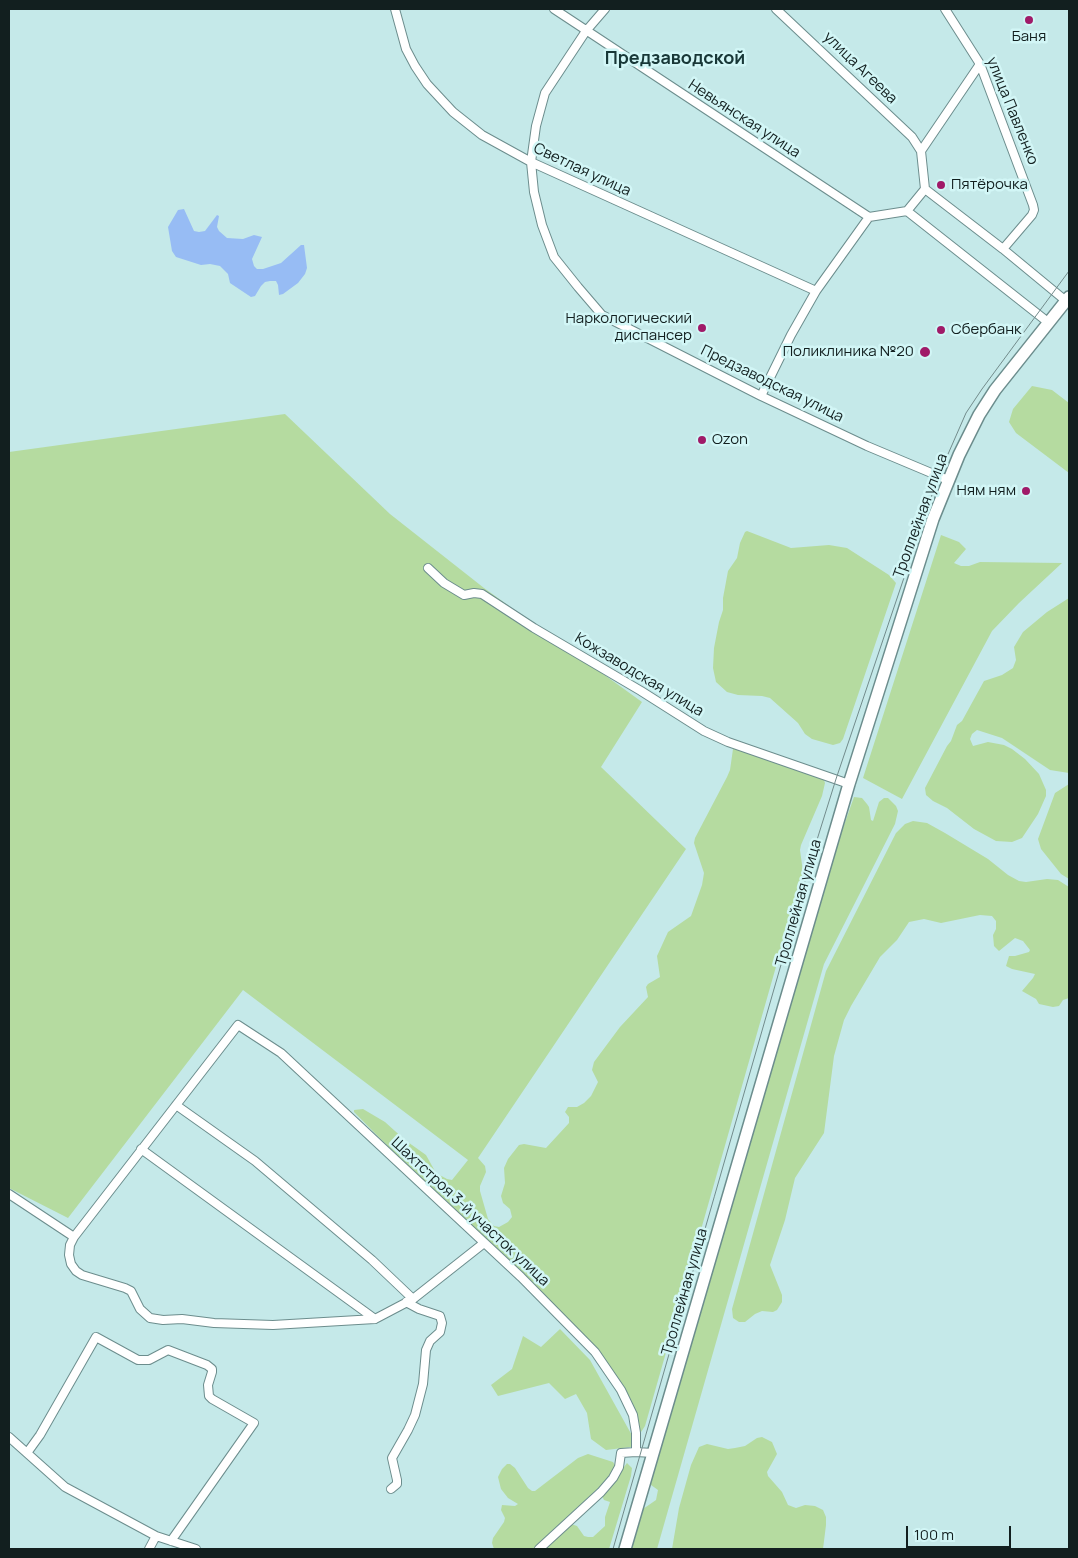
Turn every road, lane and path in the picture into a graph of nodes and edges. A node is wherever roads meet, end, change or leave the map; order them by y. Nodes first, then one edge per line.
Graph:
1 (395, 9) edge
2 (554, 9) edge
3 (605, 9) edge
4 (776, 9) edge
5 (945, 9) edge
6 (586, 31) junction
7 (980, 64) junction
8 (921, 151) junction
9 (531, 162) junction
10 (925, 189) junction
11 (907, 211) junction
12 (869, 217) junction
13 (1003, 249) junction
14 (816, 291) junction
15 (1068, 299) edge
16 (1049, 324) junction
17 (761, 396) junction
18 (948, 480) junction
19 (428, 568) dead end
20 (850, 784) junction
21 (176, 1105) junction
22 (141, 1149) junction
23 (9, 1194) edge
24 (74, 1237) junction
25 (484, 1244) junction
26 (410, 1300) junction
27 (375, 1319) junction
28 (9, 1437) edge
29 (636, 1452) junction
30 (27, 1453) junction
31 (654, 1453) junction
32 (391, 1489) dead end
33 (156, 1536) junction
34 (171, 1541) junction
35 (149, 1549) edge
36 (196, 1549) edge
37 (539, 1549) edge
38 (625, 1549) edge

1 - 9 street, Светлая улица
2 - 6 street, Невьянская улица
3 - 6 street, Предзаводская улица
4 - 8 street, улица Агеева
5 - 7 street, улица Павленко
6 - 9 street, Предзаводская улица
6 - 12 street, Невьянская улица
7 - 8 street
7 - 13 street, улица Павленко
8 - 10 street
9 - 14 street, Светлая улица
9 - 17 street, Предзаводская улица
10 - 11 street
10 - 13 street
11 - 12 street
11 - 16 street
12 - 14 street
13 - 15 street
14 - 17 street
15 - 16 street, Троллейная улица
16 - 18 street, Троллейная улица
17 - 18 street, Предзаводская улица
18 - 20 street, Троллейная улица
19 - 20 street, Кожзаводская улица
20 - 31 street, Троллейная улица
21 - 22 street
21 - 25 street, Шахтстроя 3-й участок улица
21 - 26 street
22 - 24 street
22 - 27 street
23 - 24 street
24 - 27 street
25 - 26 street
25 - 29 street, Шахтстроя 3-й участок улица
26 - 27 street
26 - 32 street
28 - 30 street
29 - 31 street
29 - 37 street
30 - 33 street
30 - 34 street
31 - 38 street, Троллейная улица
33 - 34 street
33 - 35 street
34 - 36 street

